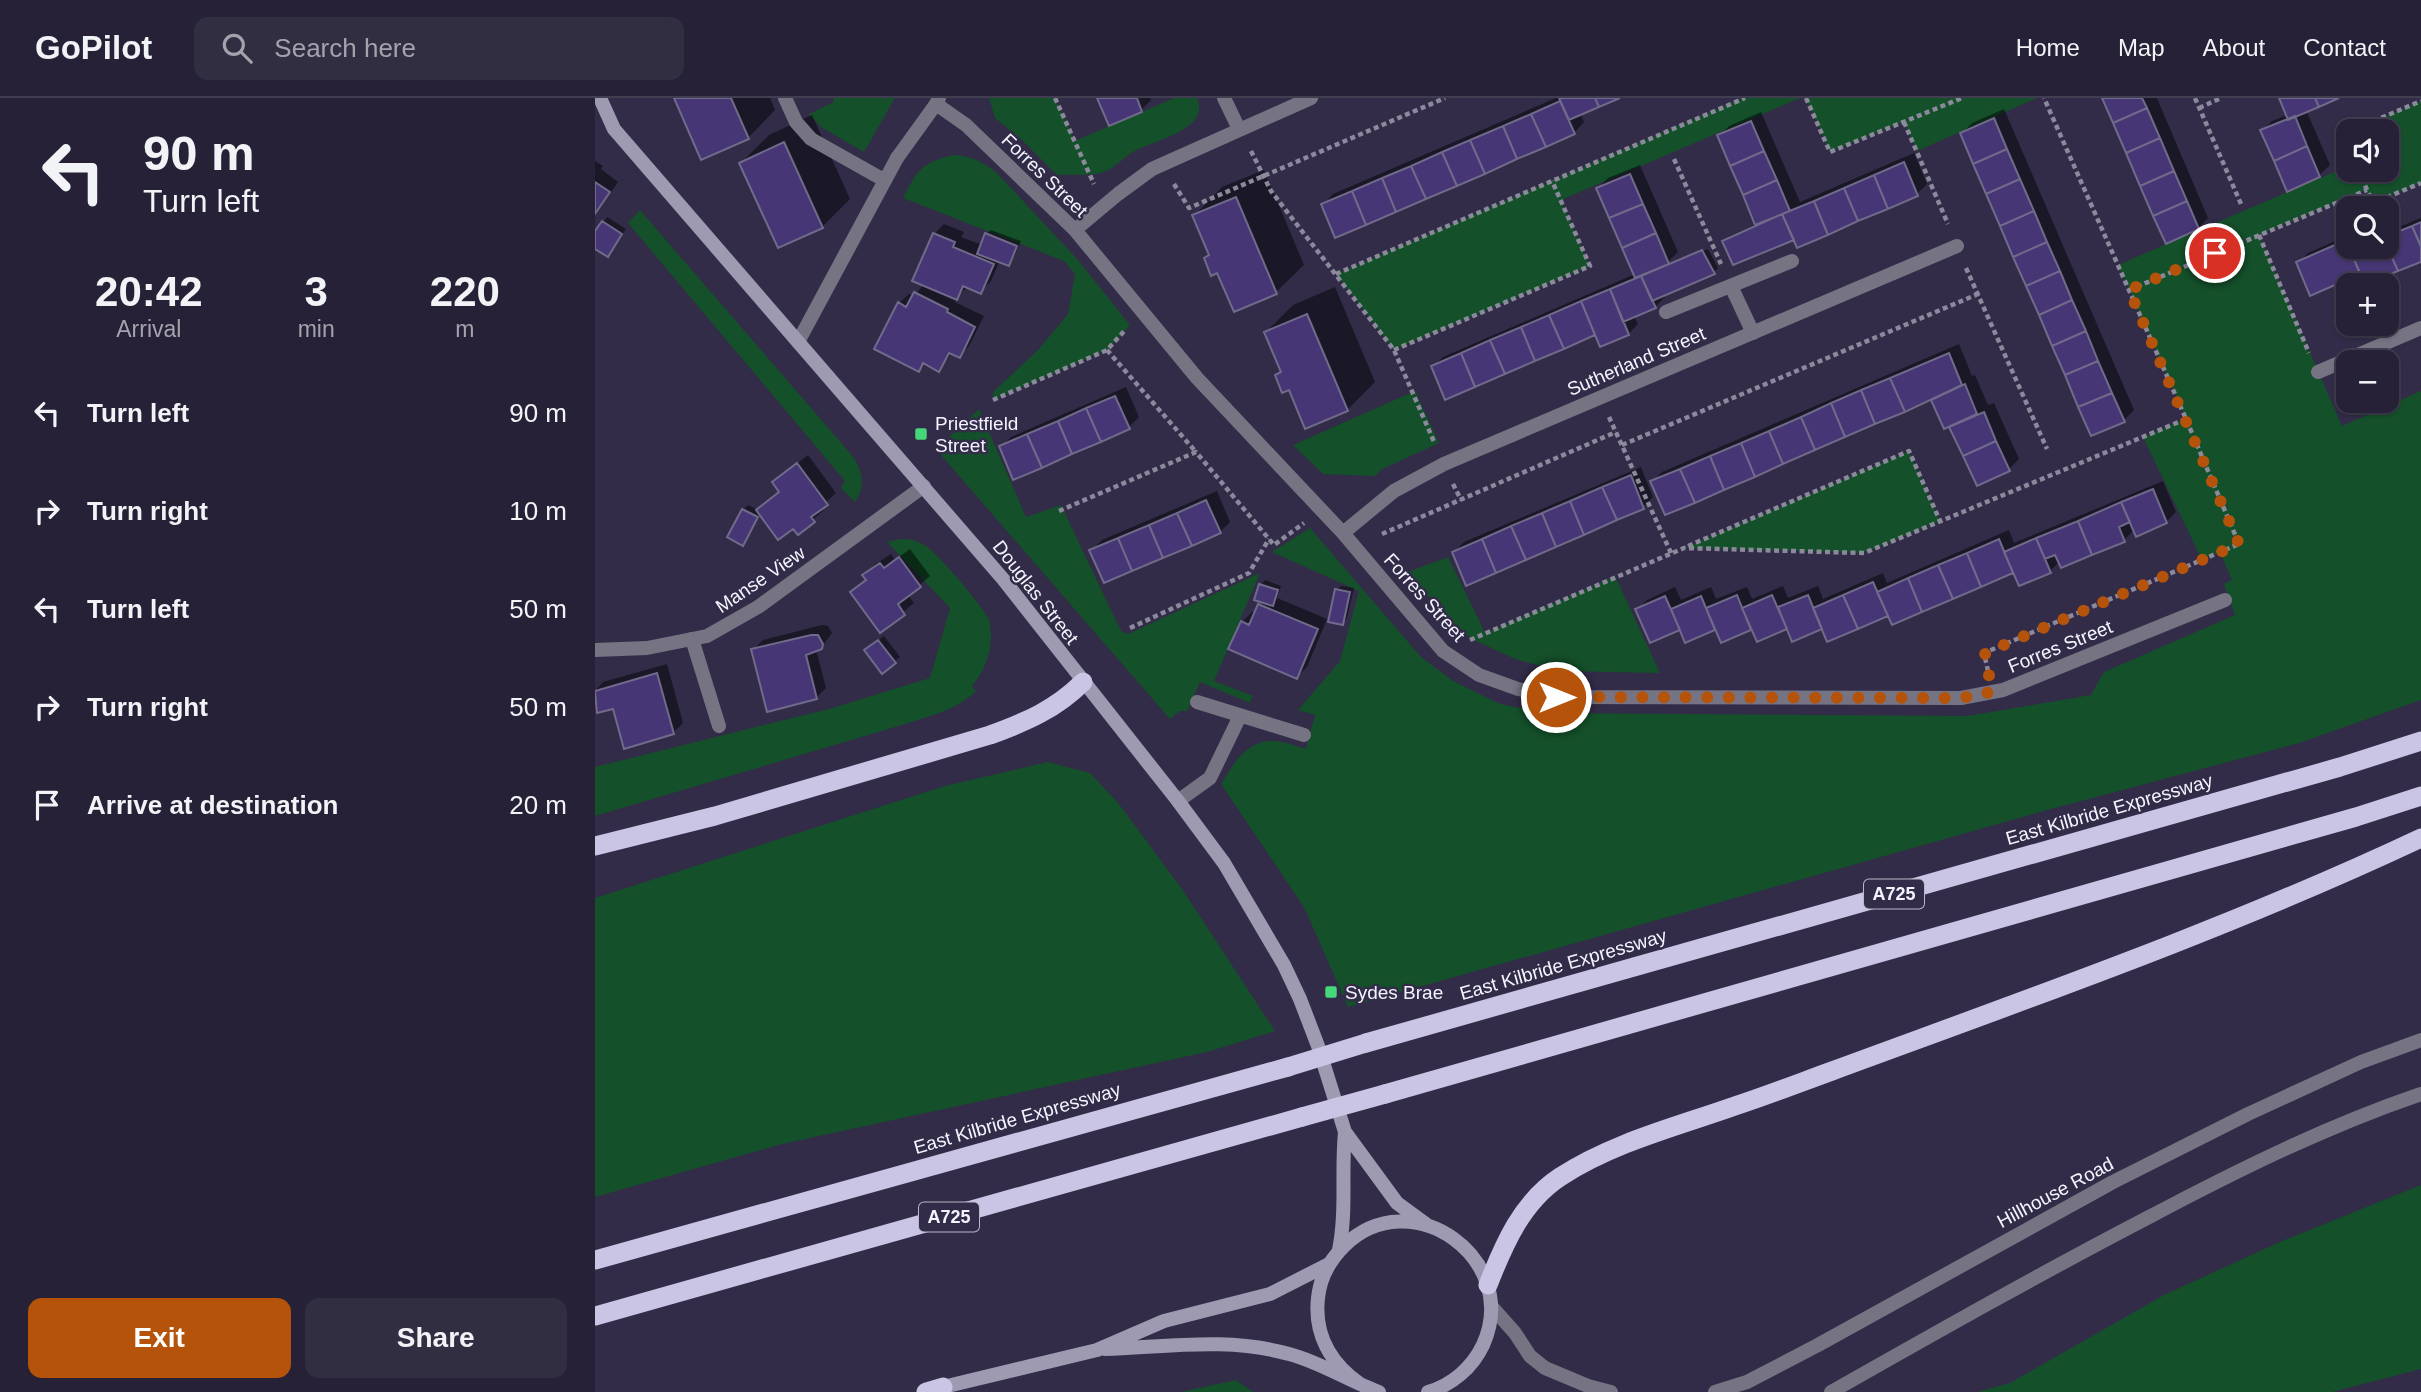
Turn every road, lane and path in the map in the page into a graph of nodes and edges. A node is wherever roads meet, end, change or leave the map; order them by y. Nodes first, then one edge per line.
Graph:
1 (600, 98) edge
2 (785, 98) edge
3 (1055, 98) edge
4 (1224, 98) edge
5 (1311, 98) edge
6 (1445, 98) edge
7 (1745, 98) edge
8 (1807, 98) edge
9 (1962, 98) edge
10 (2044, 98) edge
11 (2195, 98) edge
12 (2221, 98) edge
13 (938, 101) edge
14 (2421, 101) edge
15 (2199, 108) junction
16 (595, 117) edge
17 (2379, 119) edge
18 (1904, 122) junction
19 (614, 129) junction
20 (1239, 129) junction
21 (1674, 159) dead end
22 (1163, 164) junction
23 (1264, 176) junction
24 (884, 180) junction
25 (1552, 181) junction
26 (2363, 182) edge
27 (2421, 183) edge
28 (2367, 190) junction
29 (2241, 204) dead end
30 (1101, 208) junction
31 (1075, 230) junction
32 (2258, 235) junction
33 (1957, 246) junction
34 (1792, 261) dead end
35 (1336, 274) junction
36 (1731, 286) junction
37 (2129, 290) junction
38 (1978, 294) junction
39 (1142, 312) junction
40 (1666, 312) dead end
41 (2421, 328) edge
42 (1753, 333) junction
43 (798, 342) junction
44 (1107, 350) junction
45 (1394, 350) junction
46 (2318, 372) joint
47 (1600, 397) junction
48 (993, 400) dead end
49 (2186, 419) junction
50 (1616, 432) junction
51 (1622, 445) junction
52 (2047, 449) dead end
53 (1196, 452) junction
54 (1444, 464) junction
55 (924, 486) junction
56 (1461, 500) junction
57 (1322, 510) junction
58 (1059, 511) dead end
59 (1940, 521) junction
60 (1343, 533) junction
61 (1269, 539) junction
62 (1354, 546) junction
63 (1684, 548) junction
64 (1671, 553) junction
65 (2225, 600) dead end
66 (1130, 628) dead end
67 (692, 639) junction
68 (595, 650) edge
69 (1443, 651) junction
70 (1083, 682) junction
71 (1992, 692) junction
72 (1198, 702) dead end
73 (1240, 716) junction
74 (719, 726) dead end
75 (1304, 735) dead end
76 (2421, 741) edge
77 (2421, 796) edge
78 (1178, 800) junction
79 (715, 816) junction
80 (2421, 838) edge
81 (595, 846) edge
82 (595, 860) edge
83 (2421, 1040) edge
84 (2421, 1094) edge
85 (1345, 1132) junction
86 (1427, 1225) junction
87 (1339, 1250) junction
88 (595, 1260) edge
89 (1329, 1264) junction
90 (1488, 1286) junction
91 (1491, 1306) junction
92 (595, 1316) edge
93 (1097, 1350) junction
94 (1360, 1384) junction
95 (937, 1390) edge
96 (1379, 1392) edge
97 (1428, 1392) edge
98 (1611, 1392) edge
99 (1715, 1392) edge
100 (1831, 1392) edge

1 - 19 main road, Douglas Street
2 - 24 street
3 - 30 path
4 - 20 street
5 - 20 street
6 - 23 path
7 - 25 path
8 - 18 path
9 - 18 path
10 - 37 path
11 - 15 path
12 - 15 path
13 - 24 street
13 - 31 street, Forres Street
14 - 17 path
15 - 29 path
16 - 19 main road, Douglas Street
18 - 33 path
19 - 43 main road, Douglas Street
20 - 22 street
20 - 23 path
21 - 36 path
22 - 23 path
22 - 30 street
23 - 35 path
24 - 43 street
25 - 35 path
25 - 45 path
26 - 28 path
27 - 28 path
28 - 32 path
30 - 31 street
31 - 39 street, Forres Street
32 - 37 path
32 - 46 path
33 - 38 path
33 - 42 street, Sutherland Street
34 - 36 street
35 - 45 path
36 - 40 street
36 - 42 street
37 - 49 path
38 - 51 path
38 - 52 path
39 - 44 path
39 - 57 street, Forres Street
41 - 46 street
42 - 47 street, Sutherland Street
43 - 55 main road, Douglas Street
44 - 48 path
44 - 53 path
45 - 54 path
47 - 50 path
47 - 54 street, Sutherland Street
49 - 59 path
49 - 71 path
50 - 51 path
50 - 56 path
51 - 64 path
53 - 58 path
53 - 61 path
54 - 56 path
54 - 60 street, Sutherland Street
55 - 67 street, Manse View
55 - 70 main road, Douglas Street
56 - 62 path
57 - 60 street, Forres Street
57 - 61 path
59 - 63 path
59 - 63 path
60 - 62 street, Forres Street
61 - 66 path
62 - 69 street, Forres Street
63 - 64 path
64 - 69 path
65 - 71 street, Forres Street
67 - 68 street, Manse View
67 - 74 street
69 - 71 street, Forres Street
70 - 78 main road, Douglas Street
70 - 79 highway
72 - 73 street
73 - 75 street
73 - 78 street
76 - 88 highway, East Kilbride Expressway / A725, bridge
77 - 92 highway, A725, bridge
78 - 85 main road, Douglas Street
79 - 81 highway
79 - 82 highway
80 - 90 highway
83 - 99 street, Hillhouse Road
84 - 100 street
85 - 86 main road, Douglas Street
85 - 87 main road, Douglas Street
86 - 87 main road
86 - 90 main road
87 - 89 main road
89 - 93 main road
89 - 94 main road
90 - 91 main road
91 - 97 main road
91 - 98 street
93 - 94 main road
93 - 95 main road
94 - 96 main road

